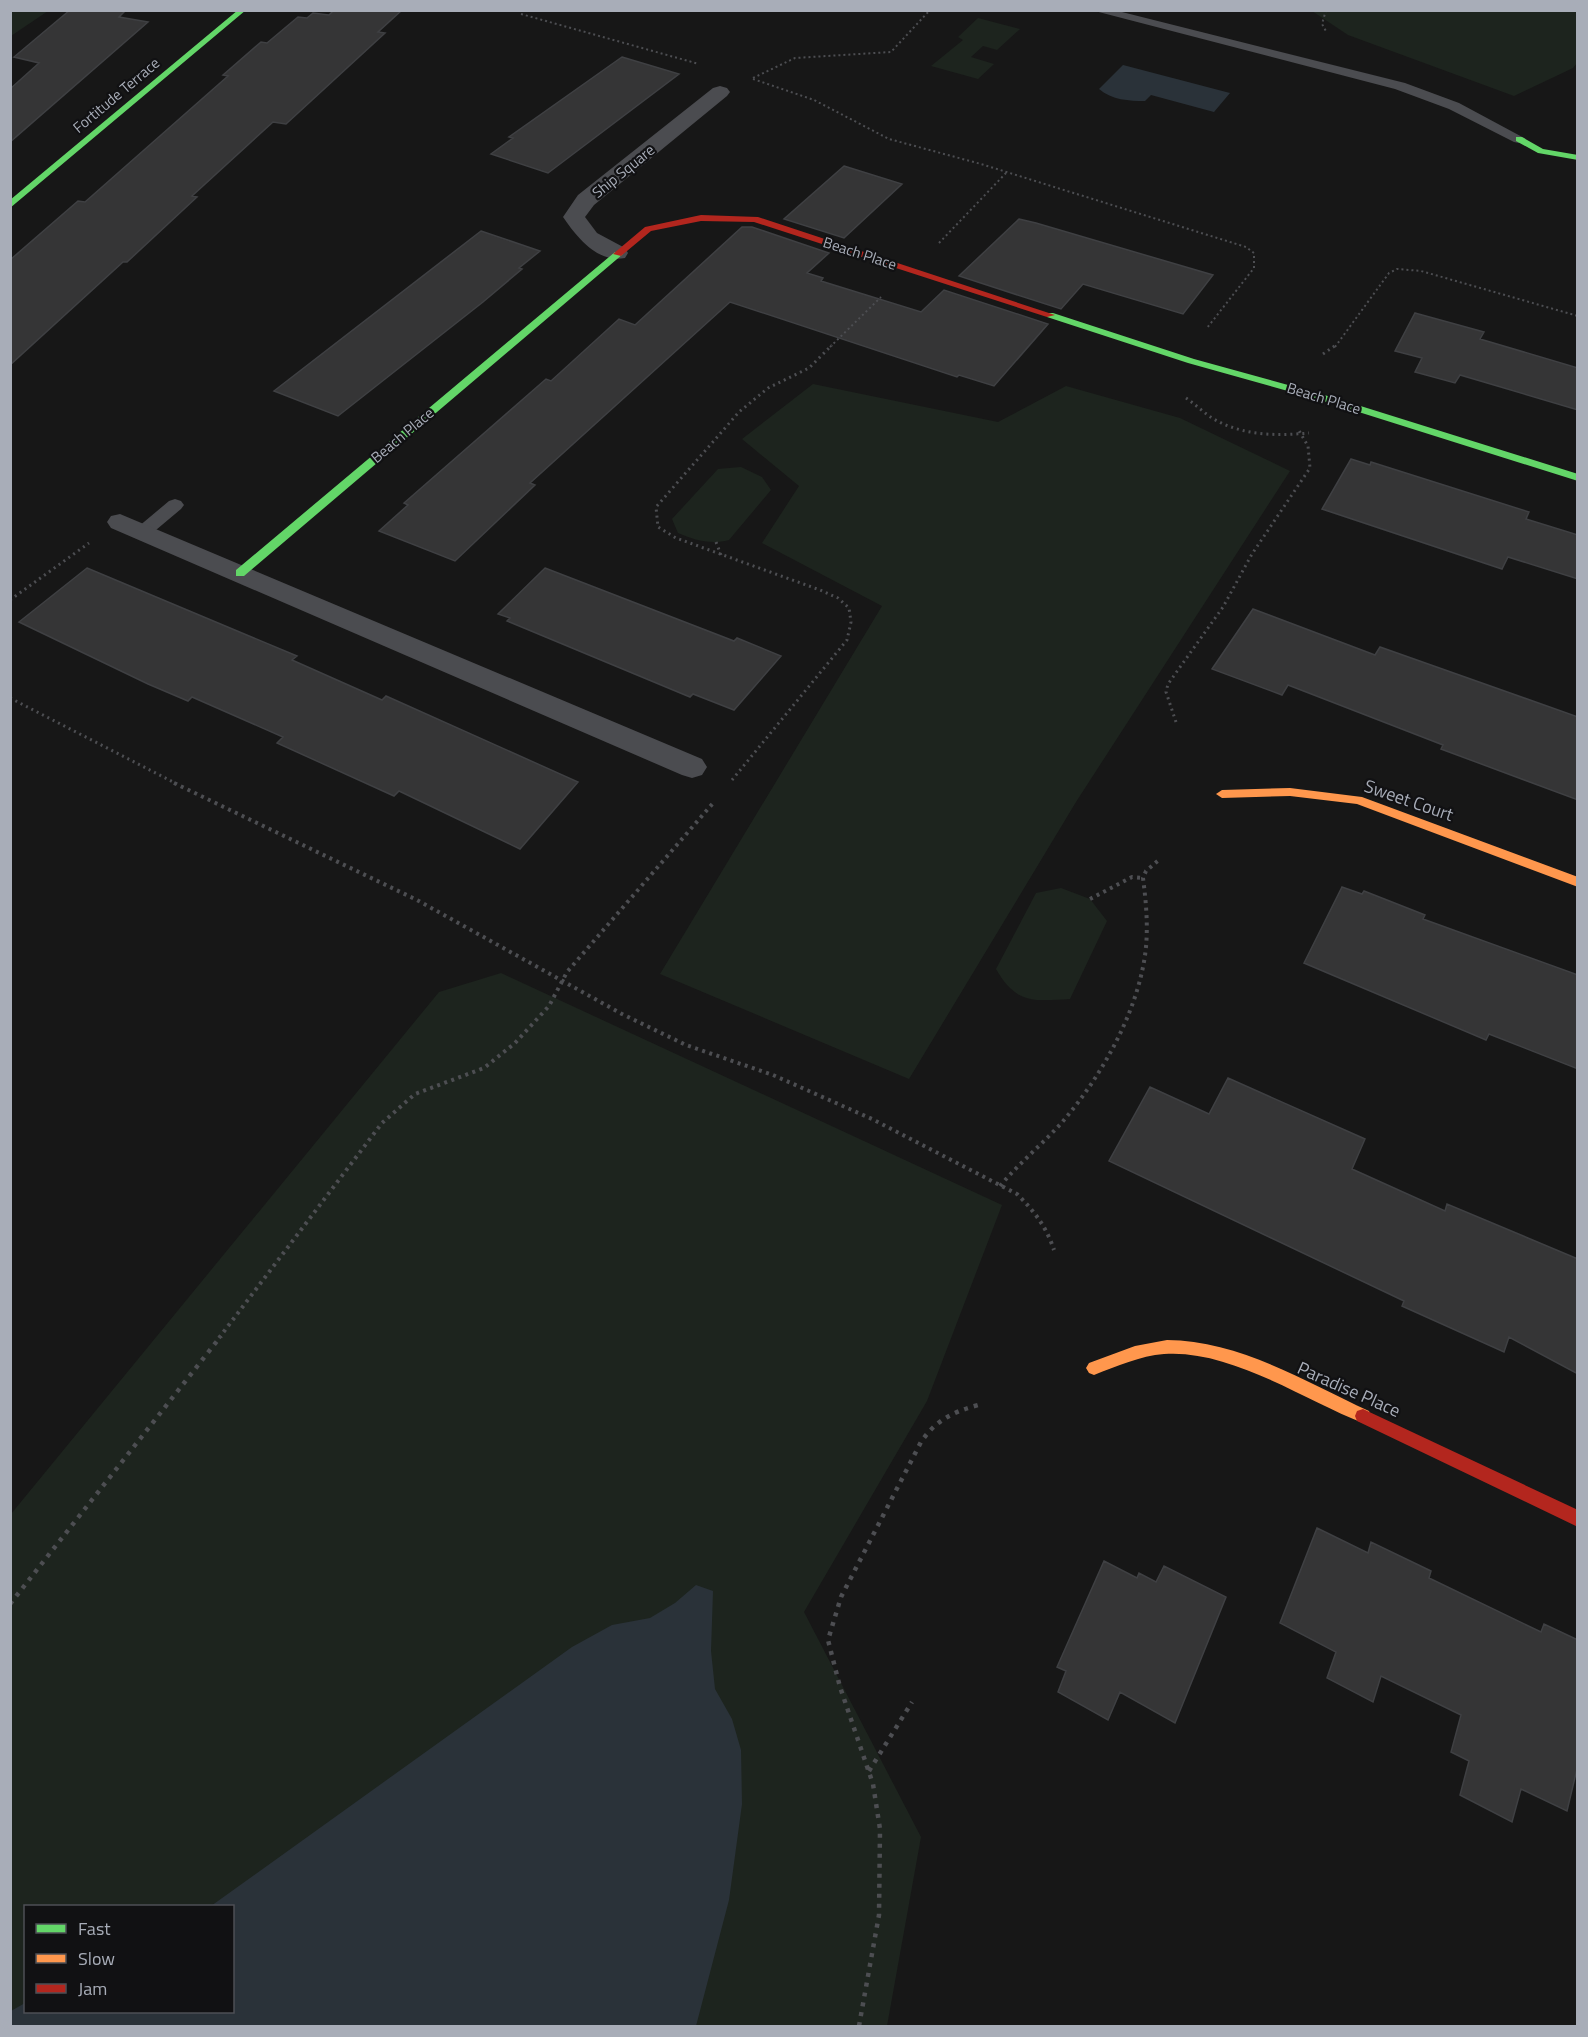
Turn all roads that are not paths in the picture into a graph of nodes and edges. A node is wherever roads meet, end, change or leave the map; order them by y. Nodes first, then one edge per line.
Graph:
1 (243, 10) edge
2 (1097, 10) edge
3 (1167, 10) edge
4 (1155, 24) junction
5 (720, 92) dead end
6 (1519, 139) joint
7 (1578, 159) edge
8 (10, 205) edge
9 (616, 253) junction
10 (1578, 478) edge
11 (175, 505) dead end
12 (132, 526) joint
13 (240, 573) junction
14 (692, 767) dead end
15 (1222, 794) dead end
16 (1578, 882) edge
17 (1094, 1368) dead end
18 (1578, 1519) edge

1 - 8 street, Fortitude Terrace
2 - 4 lane
3 - 4 lane
4 - 6 lane
5 - 9 street, Ship Square
6 - 7 street
9 - 10 street, Beach Place
9 - 13 street, Beach Place
11 - 12 lane
12 - 13 street
13 - 14 street
15 - 16 street, Sweet Court
17 - 18 street, Paradise Place

